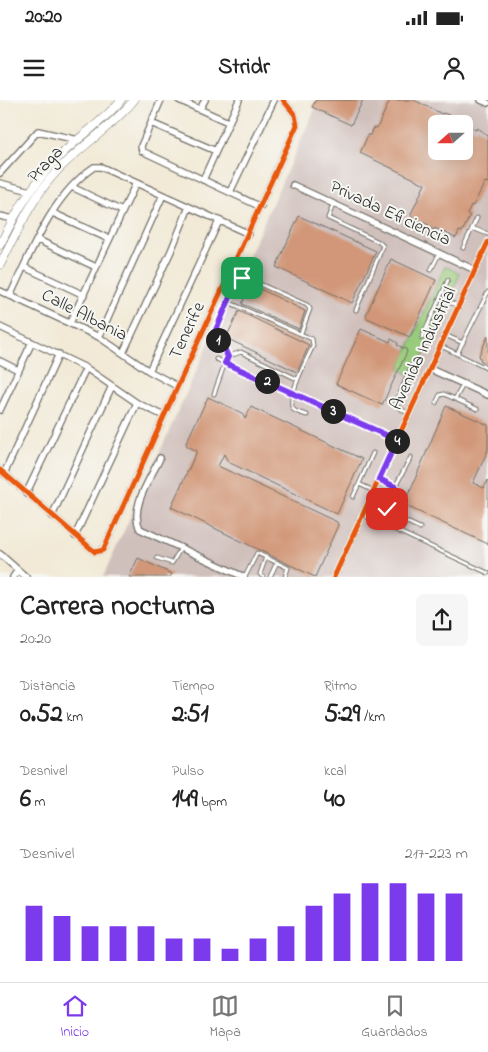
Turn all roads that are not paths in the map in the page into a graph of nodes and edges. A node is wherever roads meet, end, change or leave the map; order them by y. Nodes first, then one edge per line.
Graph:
1 (121, 100) edge
2 (134, 100) edge
3 (161, 100) edge
4 (180, 100) edge
5 (205, 100) edge
6 (239, 100) edge
7 (274, 100) edge
8 (283, 100) edge
9 (481, 100) edge
10 (488, 103) edge
11 (116, 107) junction
12 (200, 109) junction
13 (123, 113) junction
14 (228, 122) junction
15 (151, 123) junction
16 (78, 140) junction
17 (216, 151) junction
18 (0, 173) edge
19 (203, 180) junction
20 (136, 183) junction
21 (0, 184) edge
22 (293, 185) dead end
23 (72, 187) junction
24 (30, 191) junction
25 (230, 192) junction
26 (163, 195) junction
27 (334, 204) junction
28 (189, 207) junction
29 (261, 207) junction
30 (122, 211) junction
31 (53, 213) junction
32 (0, 216) edge
33 (477, 218) dead end
34 (13, 219) junction
35 (219, 221) junction
36 (472, 228) junction
37 (249, 234) junction
38 (488, 234) edge
39 (109, 239) junction
40 (38, 240) junction
41 (488, 242) edge
42 (0, 245) edge
43 (463, 248) dead end
44 (439, 254) junction
45 (0, 265) edge
46 (24, 267) junction
47 (96, 267) junction
48 (431, 270) dead end
49 (475, 270) junction
50 (448, 280) dead end
51 (0, 291) edge
52 (488, 292) edge
53 (84, 294) junction
54 (10, 296) junction
55 (440, 298) junction
56 (487, 298) edge
57 (228, 302) junction
58 (458, 306) junction
59 (356, 310) dead end
60 (70, 324) junction
61 (0, 327) edge
62 (301, 333) junction
63 (445, 336) junction
64 (99, 337) junction
65 (213, 337) junction
66 (422, 338) dead end
67 (211, 341) dead end
68 (32, 342) junction
69 (463, 343) junction
70 (440, 346) junction
71 (123, 352) junction
72 (59, 354) junction
73 (457, 354) junction
74 (228, 357) junction
75 (216, 359) dead end
76 (0, 362) edge
77 (225, 363) junction
78 (412, 365) dead end
79 (86, 368) junction
80 (274, 368) junction
81 (430, 369) junction
82 (488, 369) edge
83 (18, 370) junction
84 (148, 371) junction
85 (297, 379) junction
86 (267, 382) junction
87 (463, 384) junction
88 (112, 386) junction
89 (178, 386) junction
90 (214, 394) dead end
91 (294, 394) junction
92 (488, 395) edge
93 (3, 396) edge
94 (455, 399) junction
95 (137, 403) junction
96 (436, 403) dead end
97 (478, 409) dead end
98 (0, 410) edge
99 (409, 414) junction
100 (307, 415) dead end
101 (164, 416) junction
102 (397, 440) junction
103 (373, 453) dead end
104 (411, 457) dead end
105 (160, 458) dead end
106 (2, 472) edge
107 (379, 479) junction
108 (359, 484) junction
109 (395, 487) junction
110 (374, 491) junction
111 (26, 494) junction
112 (353, 497) dead end
113 (363, 515) junction
114 (52, 516) junction
115 (405, 521) junction
116 (420, 528) dead end
117 (400, 532) junction
118 (75, 536) junction
119 (181, 548) junction
120 (0, 554) edge
121 (266, 557) junction
122 (157, 558) dead end
123 (277, 562) junction
124 (18, 570) junction
125 (488, 573) edge
126 (13, 577) edge
127 (26, 577) edge
128 (242, 577) edge
129 (263, 577) edge
130 (270, 577) edge
131 (285, 577) edge
132 (334, 577) edge

1 - 11 street, Praga
2 - 13 street, Praga
3 - 15 street
4 - 12 street
5 - 12 street
6 - 14 street
7 - 25 street
8 - 29 street, Tenerife
9 - 10 street
11 - 13 street
11 - 16 street, Praga
12 - 14 street
13 - 45 street, Praga
14 - 17 street
15 - 17 street
15 - 19 street
16 - 18 street
16 - 24 street, Praga
17 - 19 street
19 - 25 street
20 - 23 street
20 - 26 street
20 - 30 street
21 - 24 street
22 - 27 street, Privada Eficiencia
23 - 30 street
23 - 31 street
24 - 34 street, Praga
25 - 29 street
26 - 28 street
26 - 64 street
27 - 44 street, Privada Eficiencia
27 - 59 lane
28 - 35 street
28 - 71 street
29 - 37 street, Tenerife
30 - 39 street
31 - 39 street
31 - 40 street
32 - 34 street
33 - 36 lane
34 - 42 street, Praga
35 - 37 street
35 - 84 street
36 - 38 lane
36 - 43 lane
37 - 89 street, Tenerife
39 - 47 street
40 - 46 street
40 - 47 street
41 - 49 street, Avenida Industrial
44 - 48 lane
44 - 49 street, Privada Eficiencia
46 - 53 street
46 - 54 street
47 - 53 street
49 - 58 street, Avenida Industrial
50 - 55 lane
51 - 54 street, Calle Albania
52 - 56 lane
53 - 60 street
54 - 60 street, Calle Albania
55 - 58 lane
55 - 66 lane
56 - 69 lane
57 - 62 lane
57 - 62 lane
57 - 65 lane
58 - 63 street, Avenida Industrial
60 - 64 street, Calle Albania
61 - 68 street
62 - 85 lane
63 - 69 lane
63 - 70 street, Avenida Industrial
64 - 71 street, Calle Albania
65 - 67 lane
65 - 74 lane
68 - 72 street
68 - 83 street
69 - 73 lane
70 - 73 lane
70 - 81 street, Avenida Industrial
71 - 84 street, Calle Albania
72 - 79 street
72 - 106 street
73 - 82 lane
74 - 77 lane
74 - 80 lane
75 - 77 lane
76 - 83 street
77 - 86 lane
77 - 90 lane
78 - 99 lane
79 - 88 street
79 - 111 street
80 - 85 lane
80 - 86 lane
81 - 87 street
81 - 99 street, Avenida Industrial
83 - 93 street
84 - 89 street, Calle Albania
85 - 91 lane
86 - 91 lane
87 - 92 street
87 - 94 lane
88 - 95 street
88 - 114 street
89 - 101 street, Tenerife
91 - 100 lane
91 - 102 lane
93 - 98 street
94 - 96 lane
94 - 97 lane
95 - 101 street
95 - 118 street
99 - 102 street, Avenida Industrial
101 - 118 street, Tenerife
102 - 107 street, Avenida Industrial
103 - 108 lane
104 - 109 lane
105 - 119 street
106 - 111 street
107 - 109 lane
107 - 110 street, Avenida Industrial
108 - 110 lane
108 - 112 lane
109 - 115 lane
110 - 113 street, Avenida Industrial
111 - 114 street
113 - 117 lane
113 - 132 street, Avenida Industrial
114 - 118 street
115 - 116 lane
115 - 117 lane
117 - 125 lane
119 - 122 lane
119 - 128 street
120 - 124 street
121 - 123 lane
121 - 128 lane
121 - 129 lane
123 - 130 lane
123 - 131 lane
124 - 126 street
124 - 127 street

